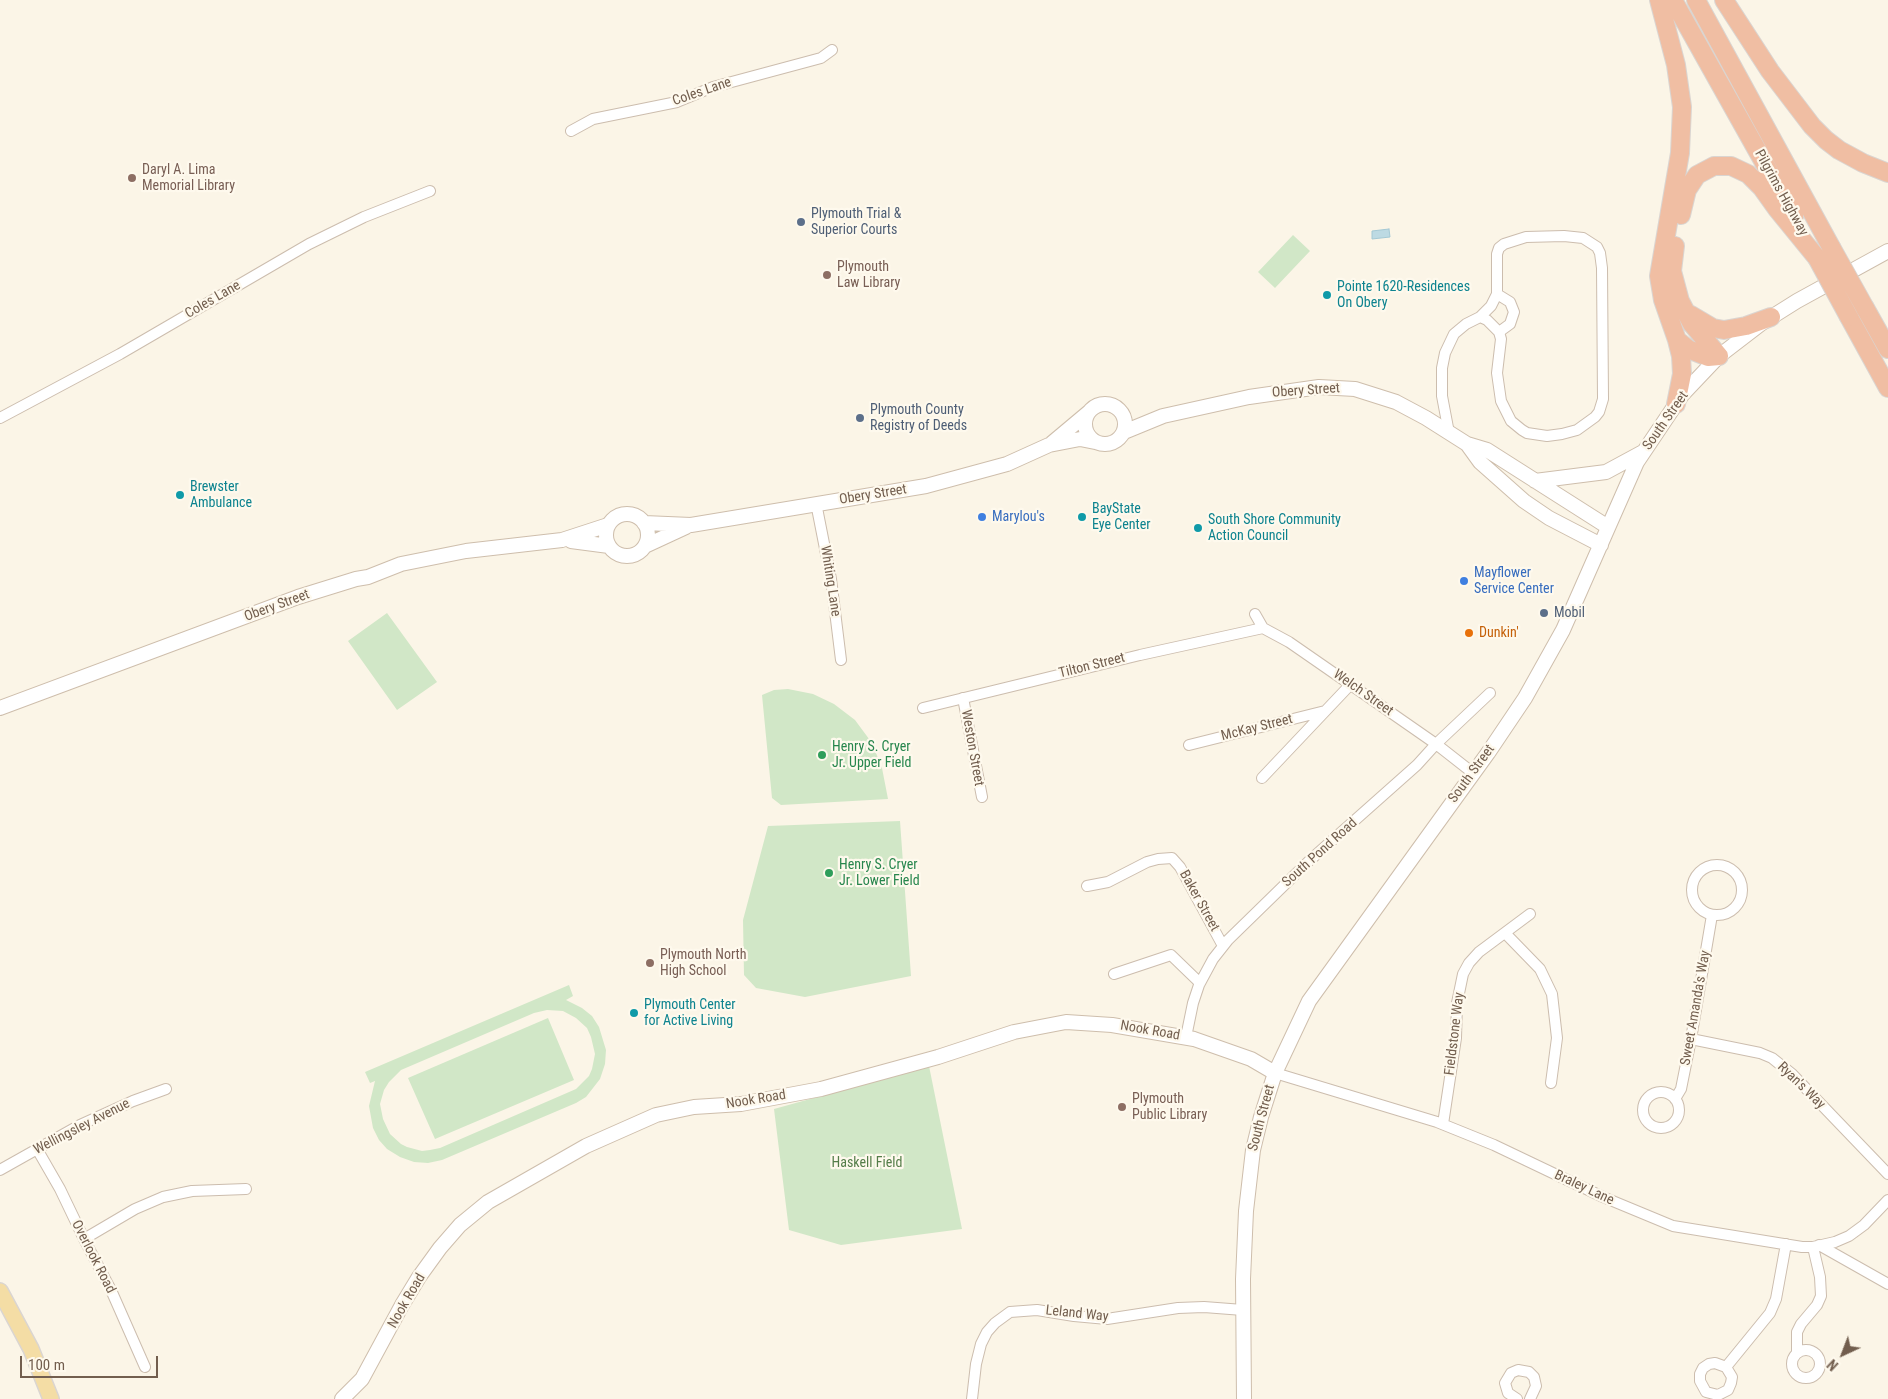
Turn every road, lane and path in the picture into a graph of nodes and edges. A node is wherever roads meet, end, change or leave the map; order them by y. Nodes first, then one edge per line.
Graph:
1 (1659, 0) edge
2 (1673, 0) edge
3 (1696, 0) edge
4 (1724, 0) edge
5 (832, 50) dead end
6 (571, 131) dead end
7 (1888, 173) edge
8 (430, 191) dead end
9 (1888, 251) edge
10 (1817, 258) junction
11 (1497, 294) junction
12 (1682, 305) junction
13 (1480, 317) junction
14 (1770, 317) junction
15 (1499, 332) junction
16 (1677, 340) junction
17 (1887, 347) edge
18 (1719, 356) junction
19 (1888, 388) edge
20 (1676, 404) junction
21 (1089, 411) junction
22 (1122, 413) junction
23 (1163, 416) junction
24 (0, 418) edge
25 (1124, 432) junction
26 (1449, 433) junction
27 (1095, 442) junction
28 (1467, 444) junction
29 (1049, 445) junction
30 (1643, 452) junction
31 (1535, 481) junction
32 (816, 503) junction
33 (644, 524) junction
34 (692, 524) junction
35 (608, 525) junction
36 (1608, 527) junction
37 (562, 540) junction
38 (1601, 545) junction
39 (608, 546) junction
40 (645, 546) junction
41 (1255, 614) dead end
42 (1263, 628) junction
43 (841, 660) dead end
44 (1350, 685) junction
45 (1490, 693) dead end
46 (963, 698) junction
47 (0, 708) edge
48 (923, 708) dead end
49 (1325, 711) junction
50 (1436, 744) junction
51 (1189, 745) dead end
52 (1472, 773) junction
53 (1262, 778) dead end
54 (982, 797) dead end
55 (1087, 886) dead end
56 (1530, 914) dead end
57 (1712, 915) junction
58 (1505, 933) junction
59 (1223, 946) junction
60 (1114, 974) dead end
61 (1200, 983) junction
62 (1186, 1037) junction
63 (1692, 1039) junction
64 (1275, 1073) junction
65 (1551, 1083) dead end
66 (166, 1089) dead end
67 (1675, 1099) dead end
68 (1443, 1124) junction
69 (37, 1149) junction
70 (0, 1170) edge
71 (1888, 1174) edge
72 (246, 1189) dead end
73 (1888, 1200) edge
74 (84, 1239) junction
75 (1786, 1244) junction
76 (1816, 1246) junction
77 (1888, 1284) edge
78 (0, 1291) edge
79 (1243, 1310) junction
80 (1797, 1353) dead end
81 (145, 1367) dead end
82 (1726, 1367) dead end
83 (51, 1399) edge
84 (342, 1399) edge
85 (972, 1399) edge
86 (1244, 1399) edge
87 (1517, 1399) edge
88 (1530, 1399) edge

1 - 16 highway
2 - 10 highway, Pilgrims Highway
3 - 17 highway, Pilgrims Highway, bridge
4 - 7 highway
5 - 6 street, Coles Lane
8 - 24 street, Coles Lane
9 - 14 main road, South Street
10 - 12 highway
10 - 19 highway, Pilgrims Highway, bridge
11 - 13 street
11 - 15 street
11 - 15 street
12 - 14 highway
12 - 18 highway
13 - 15 street
13 - 26 street
14 - 18 main road, South Street
16 - 18 highway
16 - 20 highway
18 - 20 main road, South Street
20 - 30 main road, South Street
21 - 22 main road, Obery Street
21 - 27 main road
21 - 29 main road, Obery Street
22 - 23 main road, Obery Street
22 - 25 main road
23 - 25 main road, Obery Street
23 - 26 main road, Obery Street
25 - 27 main road, Obery Street
26 - 28 main road, Obery Street
27 - 29 main road, Obery Street
28 - 31 main road, Obery Street
28 - 38 main road, Obery Street
29 - 32 main road, Obery Street
30 - 31 main road
30 - 36 main road, South Street
31 - 36 main road, Obery Street
32 - 34 main road, Obery Street
32 - 43 street, Whiting Lane
33 - 34 main road, Obery Street
33 - 35 main road, Obery Street
33 - 40 main road
34 - 40 main road, Obery Street
35 - 37 main road, Obery Street
35 - 39 main road
36 - 38 main road, South Street
37 - 39 main road, Obery Street
37 - 47 main road, Obery Street
38 - 52 main road, South Street
39 - 40 main road, Obery Street
41 - 42 street
42 - 44 street, Welch Street
42 - 46 street, Tilton Street
44 - 49 street
44 - 50 street, Welch Street
45 - 50 street, South Pond Road
46 - 48 street, Tilton Street
46 - 54 street, Weston Street
49 - 51 street, McKay Street
49 - 53 street
50 - 52 street, Welch Street
50 - 59 street, South Pond Road
52 - 64 main road, South Street
55 - 59 street, Baker Street
56 - 58 street, Fieldstone Way
57 - 57 street
57 - 63 street, Sweet Amanda's Way
58 - 65 street
58 - 68 street, Fieldstone Way
59 - 61 street, South Pond Road
60 - 61 street
61 - 62 street, South Pond Road
62 - 64 main road, Nook Road
62 - 84 main road, Nook Road
63 - 67 street, Sweet Amanda's Way
63 - 71 street, Ryan's Way
64 - 68 street, Braley Lane
64 - 79 main road, South Street
66 - 69 street, Wellingsley Avenue
68 - 75 street, Braley Lane
69 - 70 street, Wellingsley Avenue
69 - 74 street, Overlook Road
72 - 74 street
73 - 76 street, Braley Lane
74 - 81 street, Overlook Road
75 - 76 street, Braley Lane
75 - 82 street
76 - 77 street
76 - 80 street
78 - 83 main road
79 - 85 street, Leland Way
79 - 86 main road, South Street
87 - 88 street

